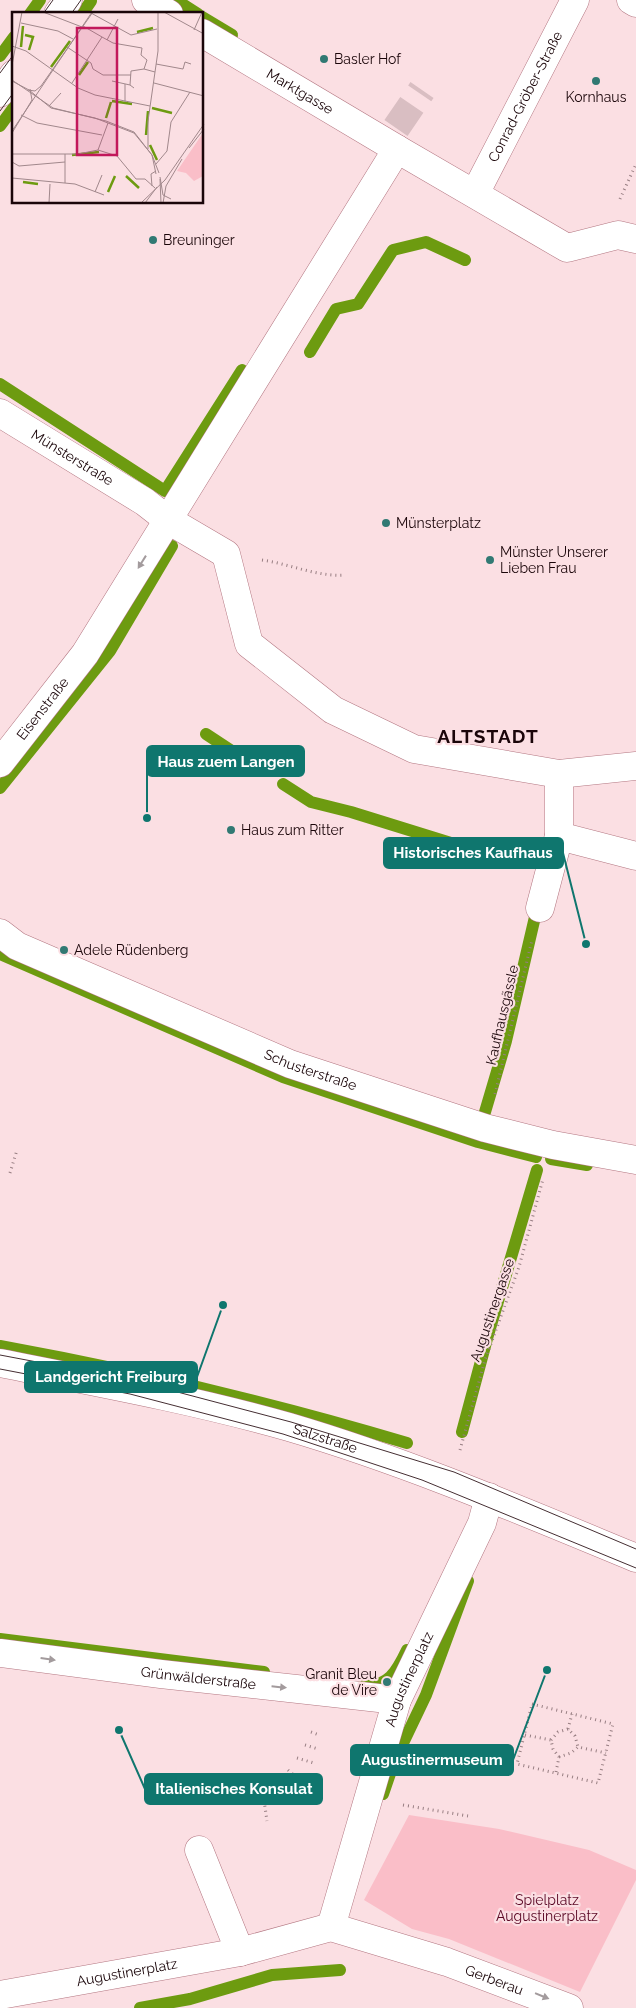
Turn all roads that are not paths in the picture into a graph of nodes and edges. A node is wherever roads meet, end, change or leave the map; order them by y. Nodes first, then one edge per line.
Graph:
1 (68, 0) edge
2 (146, 0) edge
3 (575, 0) edge
4 (631, 0) edge
5 (636, 3) edge
6 (59, 12) edge
7 (166, 12) edge
8 (204, 34) edge
9 (12, 77) edge
10 (0, 93) edge
11 (393, 140) junction
12 (473, 192) junction
13 (636, 239) edge
14 (0, 413) edge
15 (168, 520) junction
16 (0, 763) edge
17 (636, 766) edge
18 (559, 774) junction
19 (559, 836) junction
20 (636, 856) edge
21 (540, 908) road end
22 (0, 933) edge
23 (636, 1160) edge
24 (0, 1363) edge
25 (486, 1510) junction
26 (636, 1558) edge
27 (0, 1653) edge
28 (397, 1700) junction
29 (200, 1850) dead end
30 (331, 1927) junction
31 (240, 1952) junction
32 (5, 1995) edge
33 (570, 2008) edge

1 - 6 street
2 - 7 street
3 - 12 street, Conrad-Gröber-Straße
4 - 5 street
8 - 11 street, Marktgasse
9 - 10 street
11 - 12 street
11 - 15 street
12 - 13 street
14 - 15 street, Münsterstraße
15 -> 16 street, Eisenstraße
15 - 18 street
17 - 18 street
18 - 19 street
19 - 20 street
19 - 21 street
22 - 23 street, Schusterstraße
24 - 25 street, Salzstraße
25 - 26 street, Salzstraße
25 - 28 street, Augustinerplatz
27 -> 28 street, Grünwälderstraße
28 - 30 street, Augustinerplatz
29 - 31 street
30 - 31 street, Augustinerplatz
30 -> 33 street, Gerberau
31 - 32 street, Augustinerplatz

